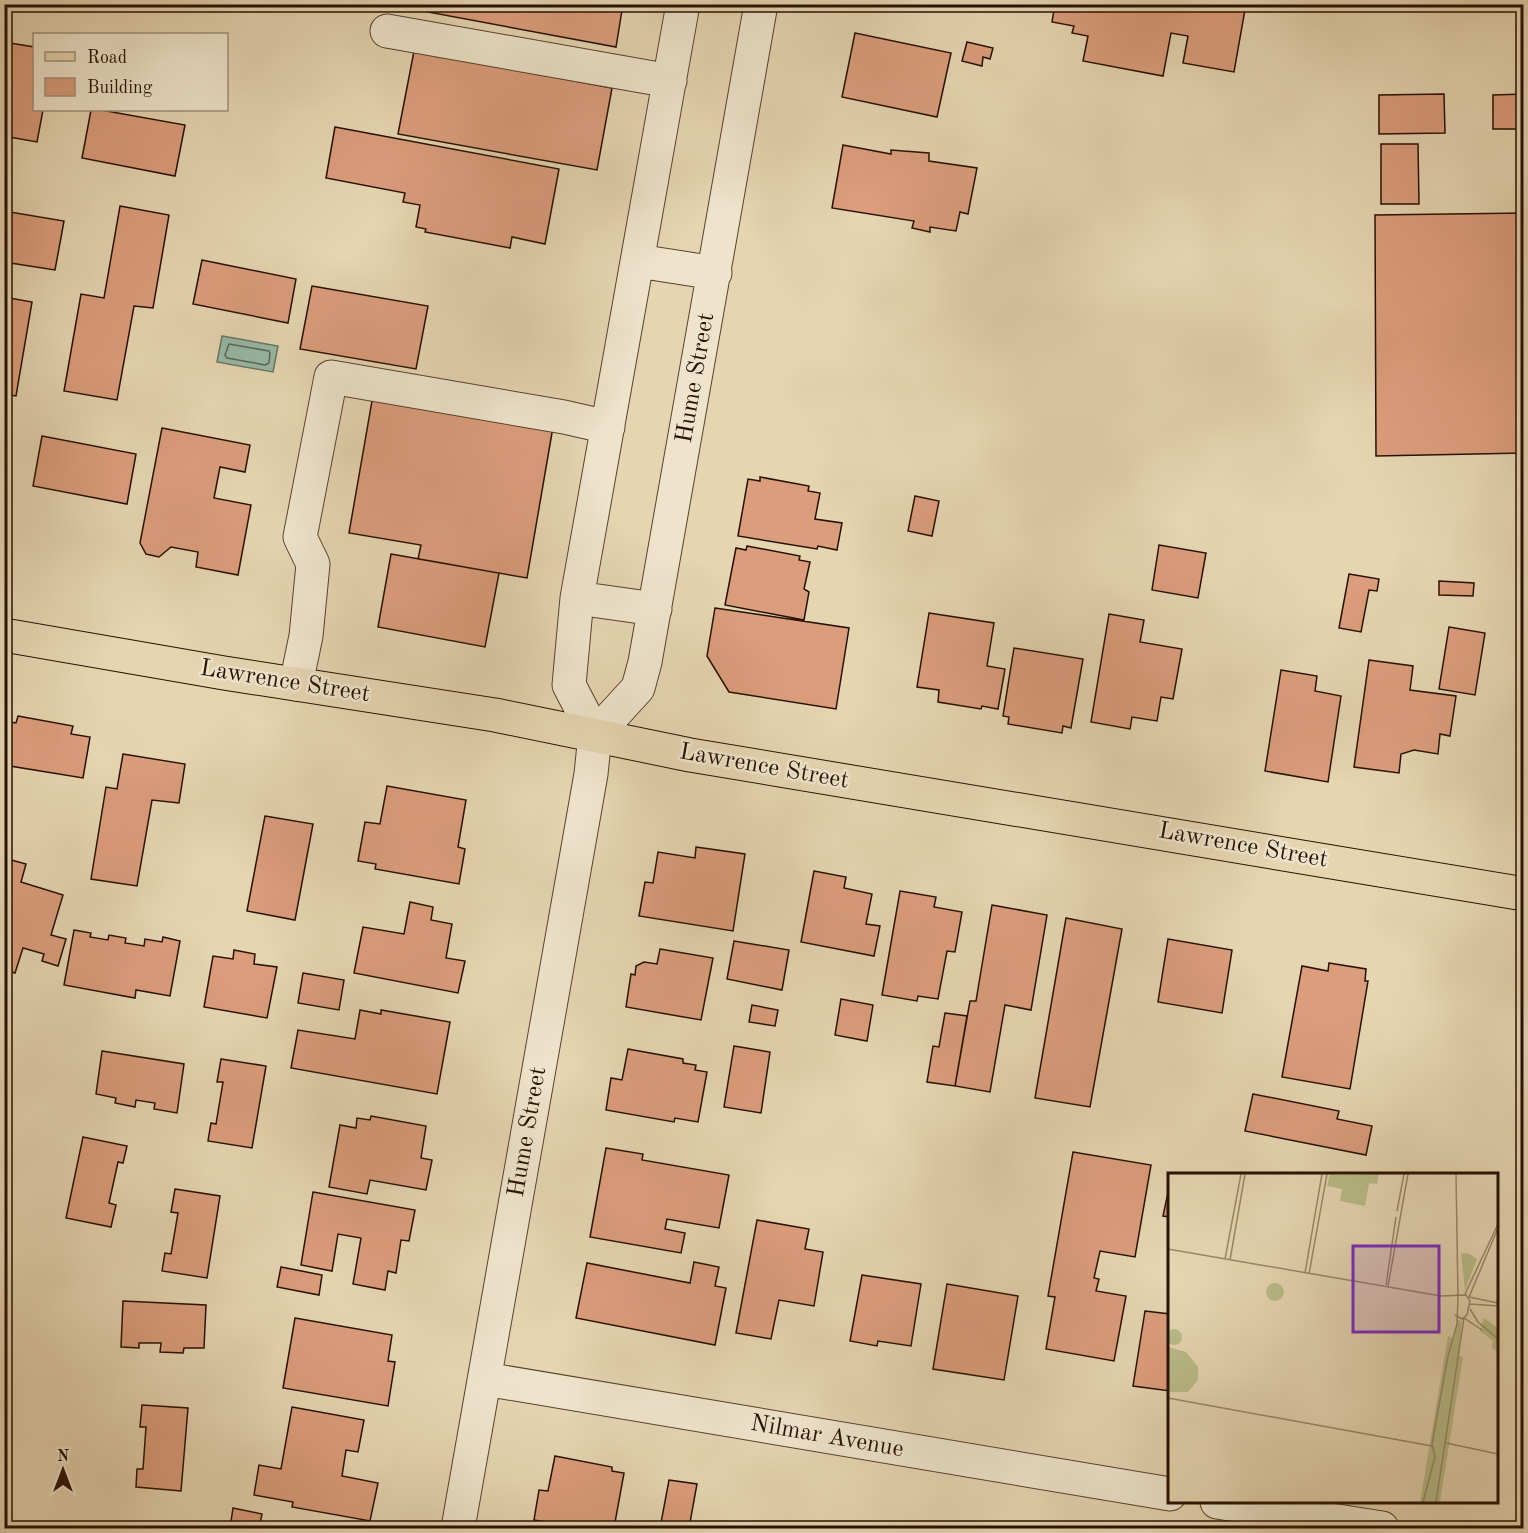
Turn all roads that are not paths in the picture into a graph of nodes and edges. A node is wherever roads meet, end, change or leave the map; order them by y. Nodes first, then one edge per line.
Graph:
1 (683, 4) edge
2 (761, 4) edge
3 (387, 30) dead end
4 (670, 81) junction
5 (638, 261) junction
6 (715, 273) junction
7 (608, 427) junction
8 (577, 598) junction
9 (655, 609) junction
10 (4, 635) edge
11 (296, 684) junction
12 (596, 735) junction
13 (1524, 894) edge
14 (485, 1379) junction
15 (1168, 1494) edge
16 (1223, 1503) edge
17 (458, 1528) edge
18 (1382, 1528) edge

1 - 4 street
2 - 6 street, Hume Street
3 - 4 street
4 - 5 street
5 - 6 street
5 - 7 street
6 - 9 street, Hume Street
7 - 8 street
7 - 11 street
8 - 9 street
8 - 12 street
9 - 12 street, Hume Street
10 - 11 main road, Lawrence Street
11 - 12 main road, Lawrence Street
12 - 13 main road, Lawrence Street
12 - 14 street, Hume Street
14 - 15 street, Nilmar Avenue
14 - 17 street, Hume Street
16 - 18 street

